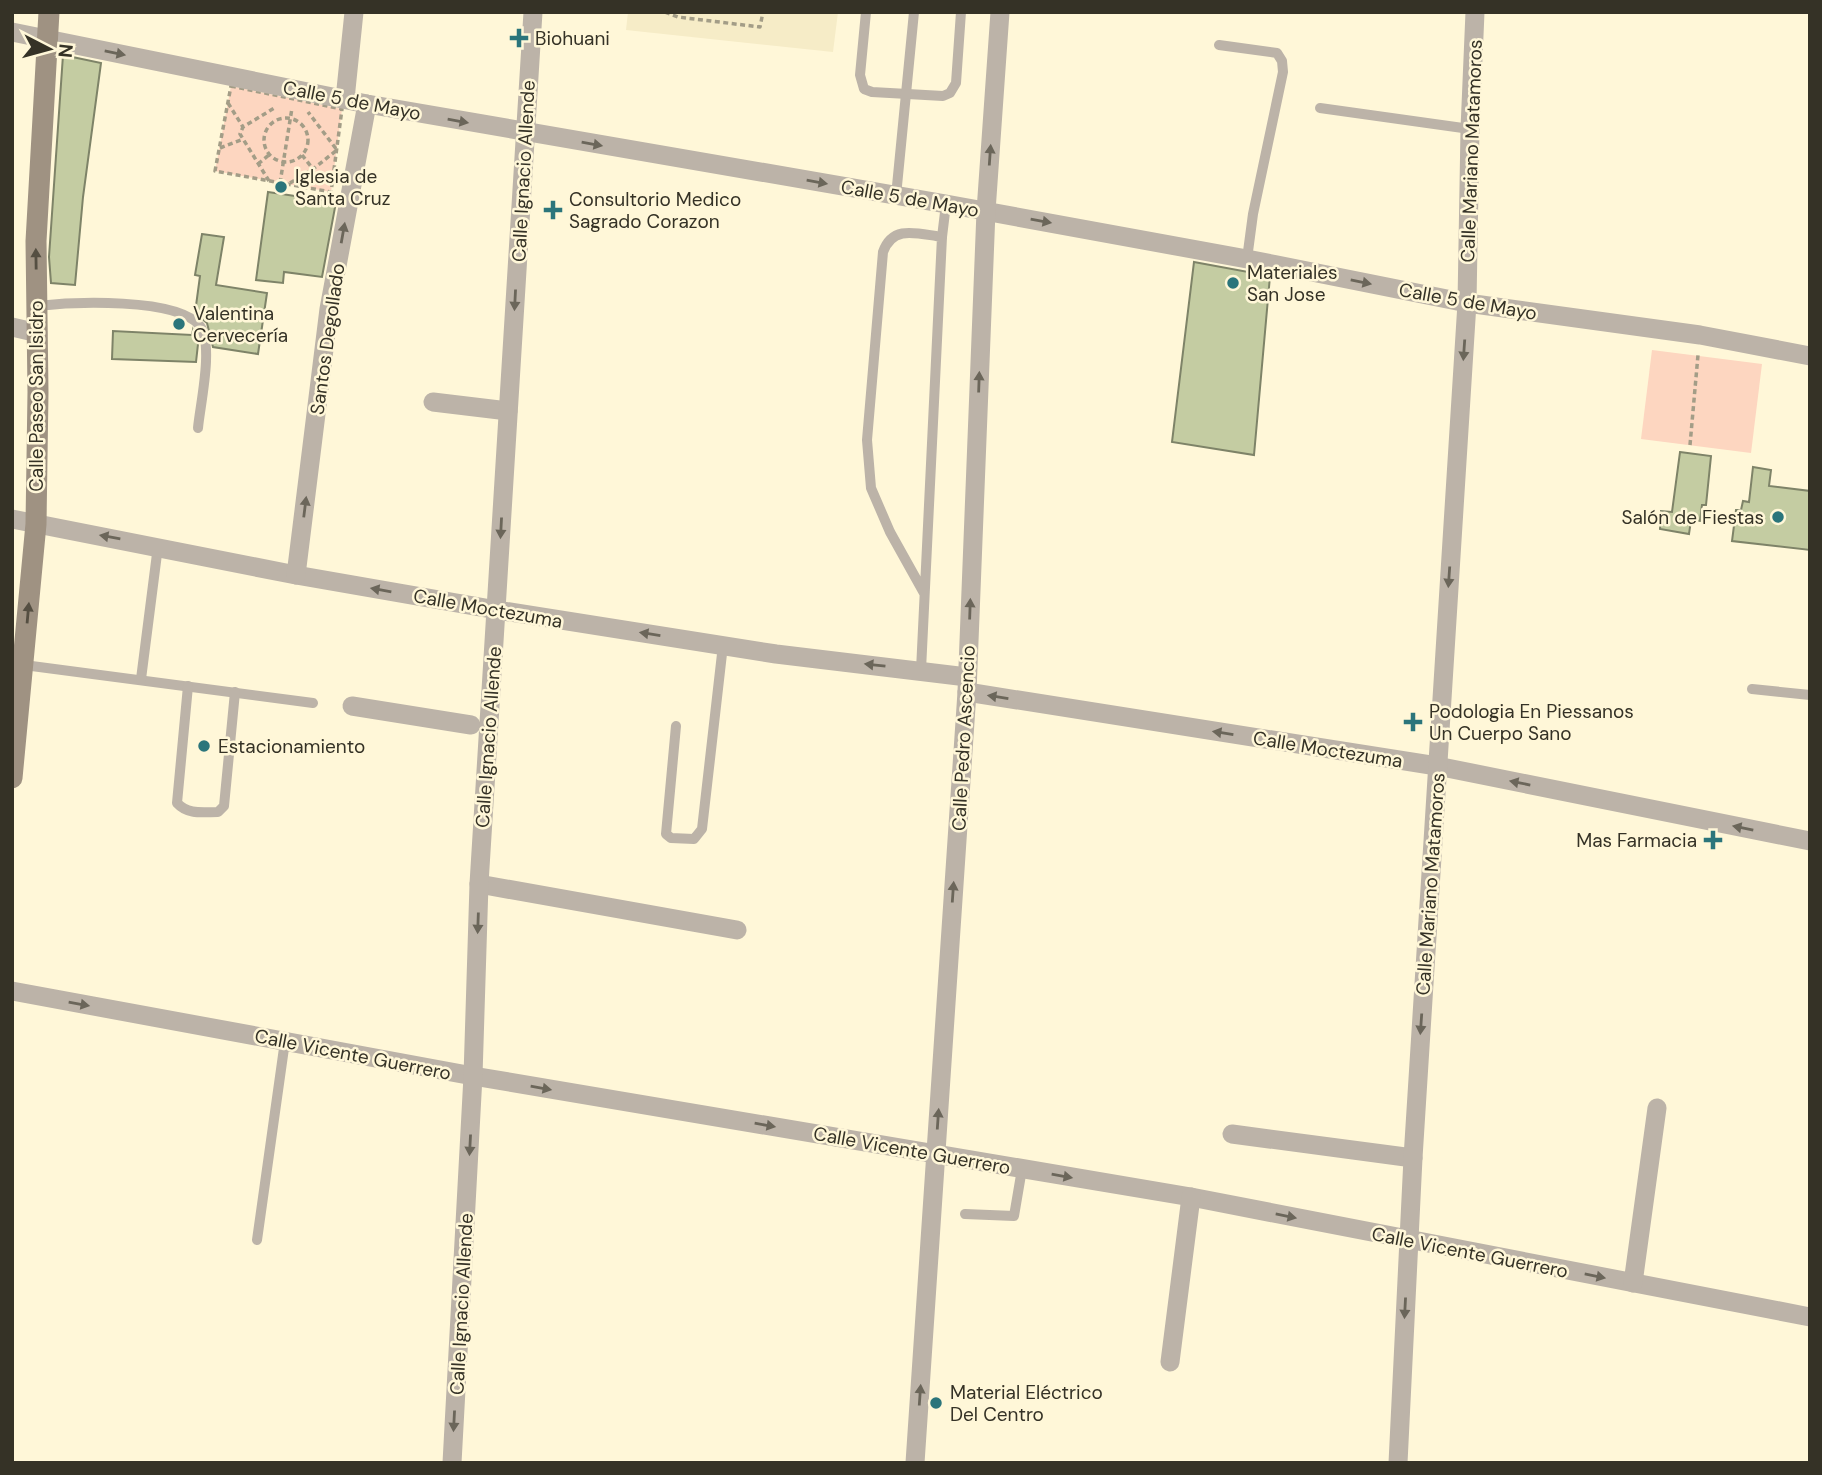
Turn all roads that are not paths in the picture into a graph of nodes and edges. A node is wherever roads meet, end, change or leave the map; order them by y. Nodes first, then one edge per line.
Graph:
1 (49, 12) edge
2 (354, 12) edge
3 (533, 12) edge
4 (866, 12) edge
5 (914, 12) edge
6 (961, 12) edge
7 (1000, 12) edge
8 (1475, 12) edge
9 (12, 33) edge
10 (48, 40) junction
11 (1219, 45) dead end
12 (905, 94) junction
13 (345, 99) junction
14 (367, 104) junction
15 (1320, 108) dead end
16 (1470, 129) junction
17 (525, 133) junction
18 (896, 196) junction
19 (946, 204) junction
20 (986, 211) junction
21 (942, 237) junction
22 (1247, 259) junction
23 (1467, 303) junction
24 (37, 306) junction
25 (12, 327) edge
26 (38, 333) junction
27 (1810, 356) edge
28 (433, 402) dead end
29 (508, 411) junction
30 (198, 428) dead end
31 (12, 519) edge
32 (36, 524) junction
33 (158, 546) junction
34 (296, 575) junction
35 (924, 593) junction
36 (497, 610) junction
37 (723, 645) junction
38 (24, 665) junction
39 (921, 670) junction
40 (141, 679) junction
41 (967, 685) junction
42 (188, 686) junction
43 (1752, 689) dead end
44 (234, 692) junction
45 (1810, 695) edge
46 (313, 703) dead end
47 (352, 706) dead end
48 (480, 726) junction
49 (676, 726) dead end
50 (1437, 766) junction
51 (12, 778) edge
52 (1810, 841) edge
53 (479, 884) junction
54 (737, 929) dead end
55 (12, 991) edge
56 (285, 1041) junction
57 (473, 1076) junction
58 (1657, 1108) dead end
59 (1232, 1134) dead end
60 (935, 1154) junction
61 (1413, 1158) junction
62 (1022, 1169) junction
63 (1191, 1198) junction
64 (965, 1214) dead end
65 (257, 1240) dead end
66 (1408, 1240) junction
67 (1633, 1283) junction
68 (1810, 1317) edge
69 (1170, 1362) dead end
70 (452, 1463) edge
71 (915, 1463) edge
72 (1398, 1463) edge

1 - 10 main road, Calle Paseo San Isidro
2 - 13 street
3 - 17 street, Calle Ignacio Allende
4 - 12 lane
5 - 12 lane
6 - 12 lane
20 -> 7 street, Calle Pedro Ascencio
8 - 16 street, Calle Mariano Matamoros
9 - 10 street, Calle 5 de Mayo
10 -> 13 street, Calle 5 de Mayo
24 -> 10 main road, Calle Paseo San Isidro
11 - 22 lane
12 - 18 lane
13 - 14 street, Calle 5 de Mayo
14 -> 17 street, Calle 5 de Mayo
34 -> 14 street, Santos Degollado
15 - 16 lane
16 - 23 street, Calle Mariano Matamoros
17 -> 18 street, Calle 5 de Mayo
17 -> 29 street, Calle Ignacio Allende
18 - 19 street, Calle 5 de Mayo
19 - 20 street, Calle 5 de Mayo
19 - 21 lane
20 -> 22 street, Calle 5 de Mayo
41 -> 20 street, Calle Pedro Ascencio
21 - 35 lane
21 - 35 lane
22 -> 23 street, Calle 5 de Mayo
23 - 27 street, Calle 5 de Mayo
23 -> 50 street, Calle Mariano Matamoros
24 - 26 main road, Calle Paseo San Isidro
24 - 30 lane
25 - 26 street
26 - 32 main road, Calle Paseo San Isidro
28 - 29 street
29 -> 36 street, Calle Ignacio Allende
31 - 32 street, Calle Moctezuma
33 -> 32 street, Calle Moctezuma
38 -> 32 main road, Calle Paseo San Isidro
33 - 34 street, Calle Moctezuma
33 - 40 lane
36 -> 34 street, Calle Moctezuma
35 - 39 lane
37 -> 36 street, Calle Moctezuma
36 - 48 street, Calle Ignacio Allende
39 -> 37 street, Calle Moctezuma
37 - 49 lane
38 - 40 lane
38 - 51 main road, Calle Paseo San Isidro
39 - 41 street, Calle Moctezuma
40 - 42 lane
50 -> 41 street, Calle Moctezuma
60 -> 41 street, Calle Pedro Ascencio
42 - 44 lane
42 - 44 lane
43 - 45 lane
44 - 46 lane
47 - 48 street
48 - 53 street, Calle Ignacio Allende
52 -> 50 street, Calle Moctezuma
50 -> 61 street, Calle Mariano Matamoros
53 - 54 street
53 -> 57 street, Calle Ignacio Allende
55 -> 56 street, Calle Vicente Guerrero
56 - 57 street, Calle Vicente Guerrero
56 - 65 lane
57 -> 60 street, Calle Vicente Guerrero
57 -> 70 street, Calle Ignacio Allende
58 - 67 street
59 - 61 street
60 - 62 street, Calle Vicente Guerrero
71 -> 60 street, Calle Pedro Ascencio
61 - 66 street, Calle Mariano Matamoros
62 -> 63 street, Calle Vicente Guerrero
62 - 64 lane
63 -> 66 street, Calle Vicente Guerrero
63 - 69 street
66 -> 67 street, Calle Vicente Guerrero
66 -> 72 street, Calle Mariano Matamoros
67 - 68 street, Calle Vicente Guerrero

